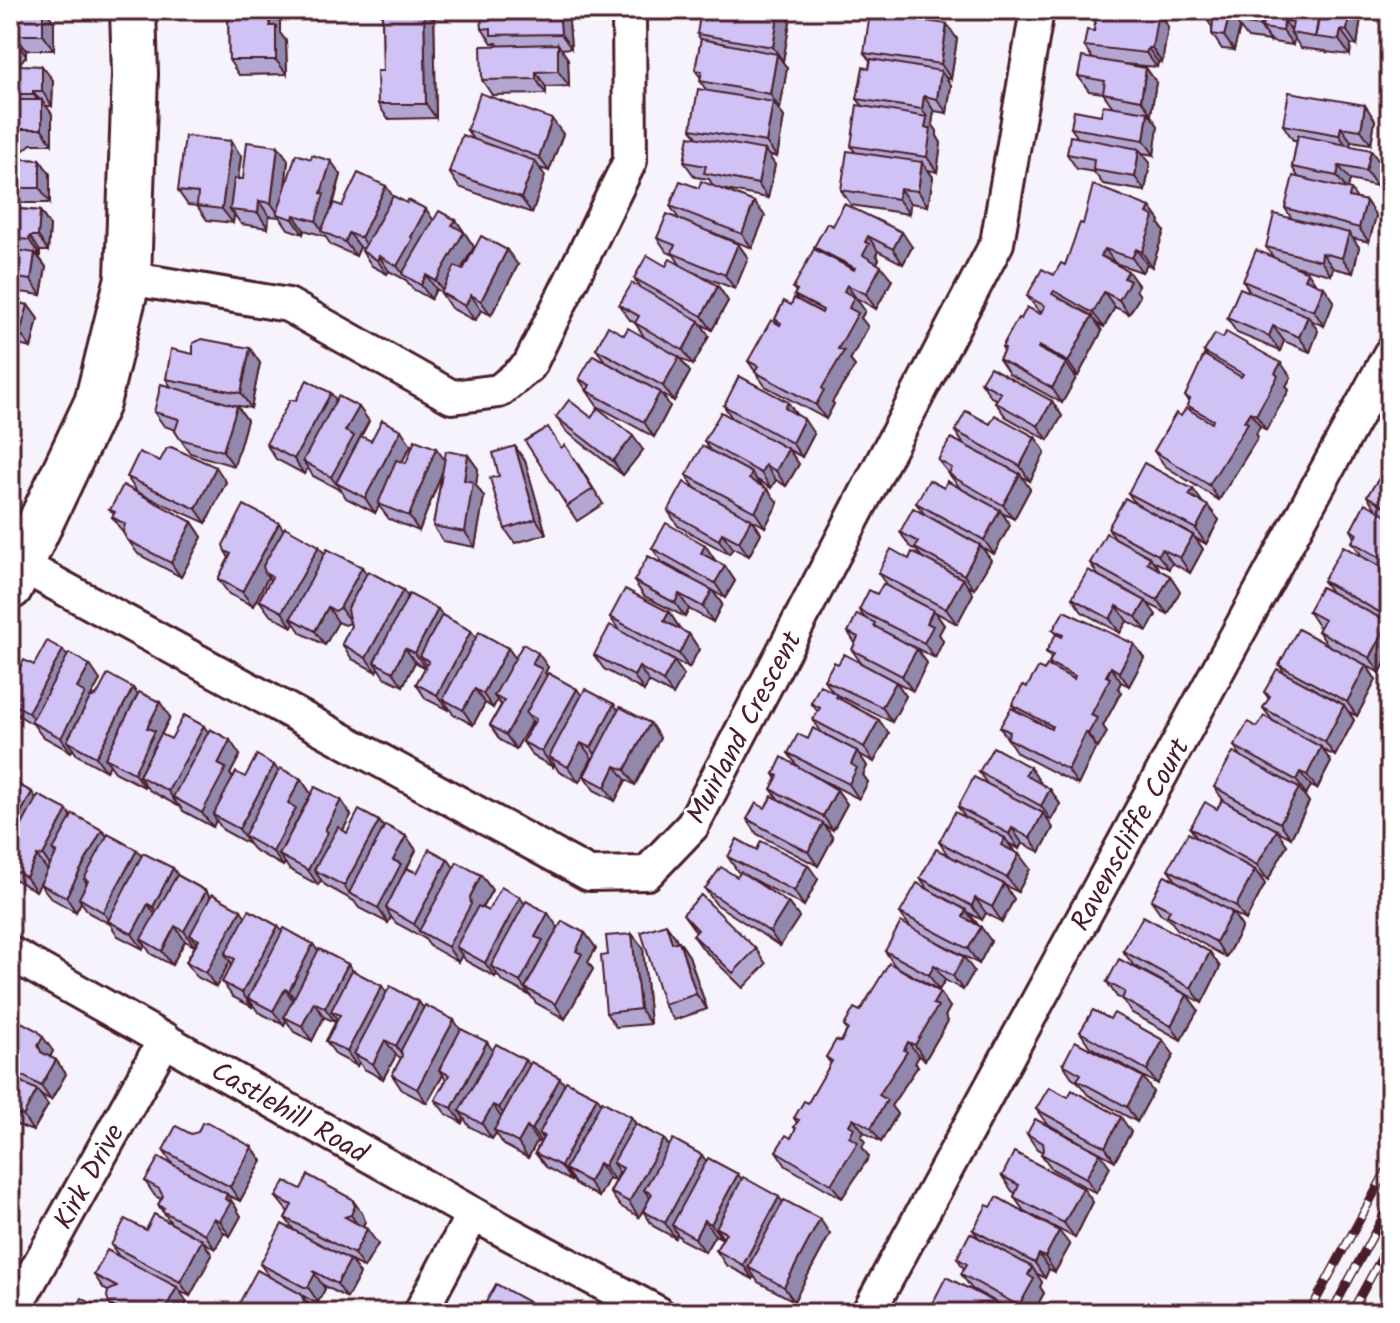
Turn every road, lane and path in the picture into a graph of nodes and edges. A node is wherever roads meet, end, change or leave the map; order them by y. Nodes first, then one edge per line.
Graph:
1 (133, 10) edge
2 (629, 10) edge
3 (1037, 10) edge
4 (128, 278) junction
5 (1390, 354) edge
6 (14, 570) edge
7 (10, 953) edge
8 (165, 1039) junction
9 (473, 1214) junction
10 (12, 1313) edge
11 (420, 1313) edge
12 (658, 1313) edge
13 (868, 1313) edge

1 - 4 street
2 - 4 street
3 - 6 street, Muirland Crescent
4 - 6 street
5 - 13 street, Ravenscliffe Court
7 - 8 street, Castlehill Road
8 - 9 street, Castlehill Road
8 - 10 street, Kirk Drive
9 - 11 street
9 - 12 street, Castlehill Road

